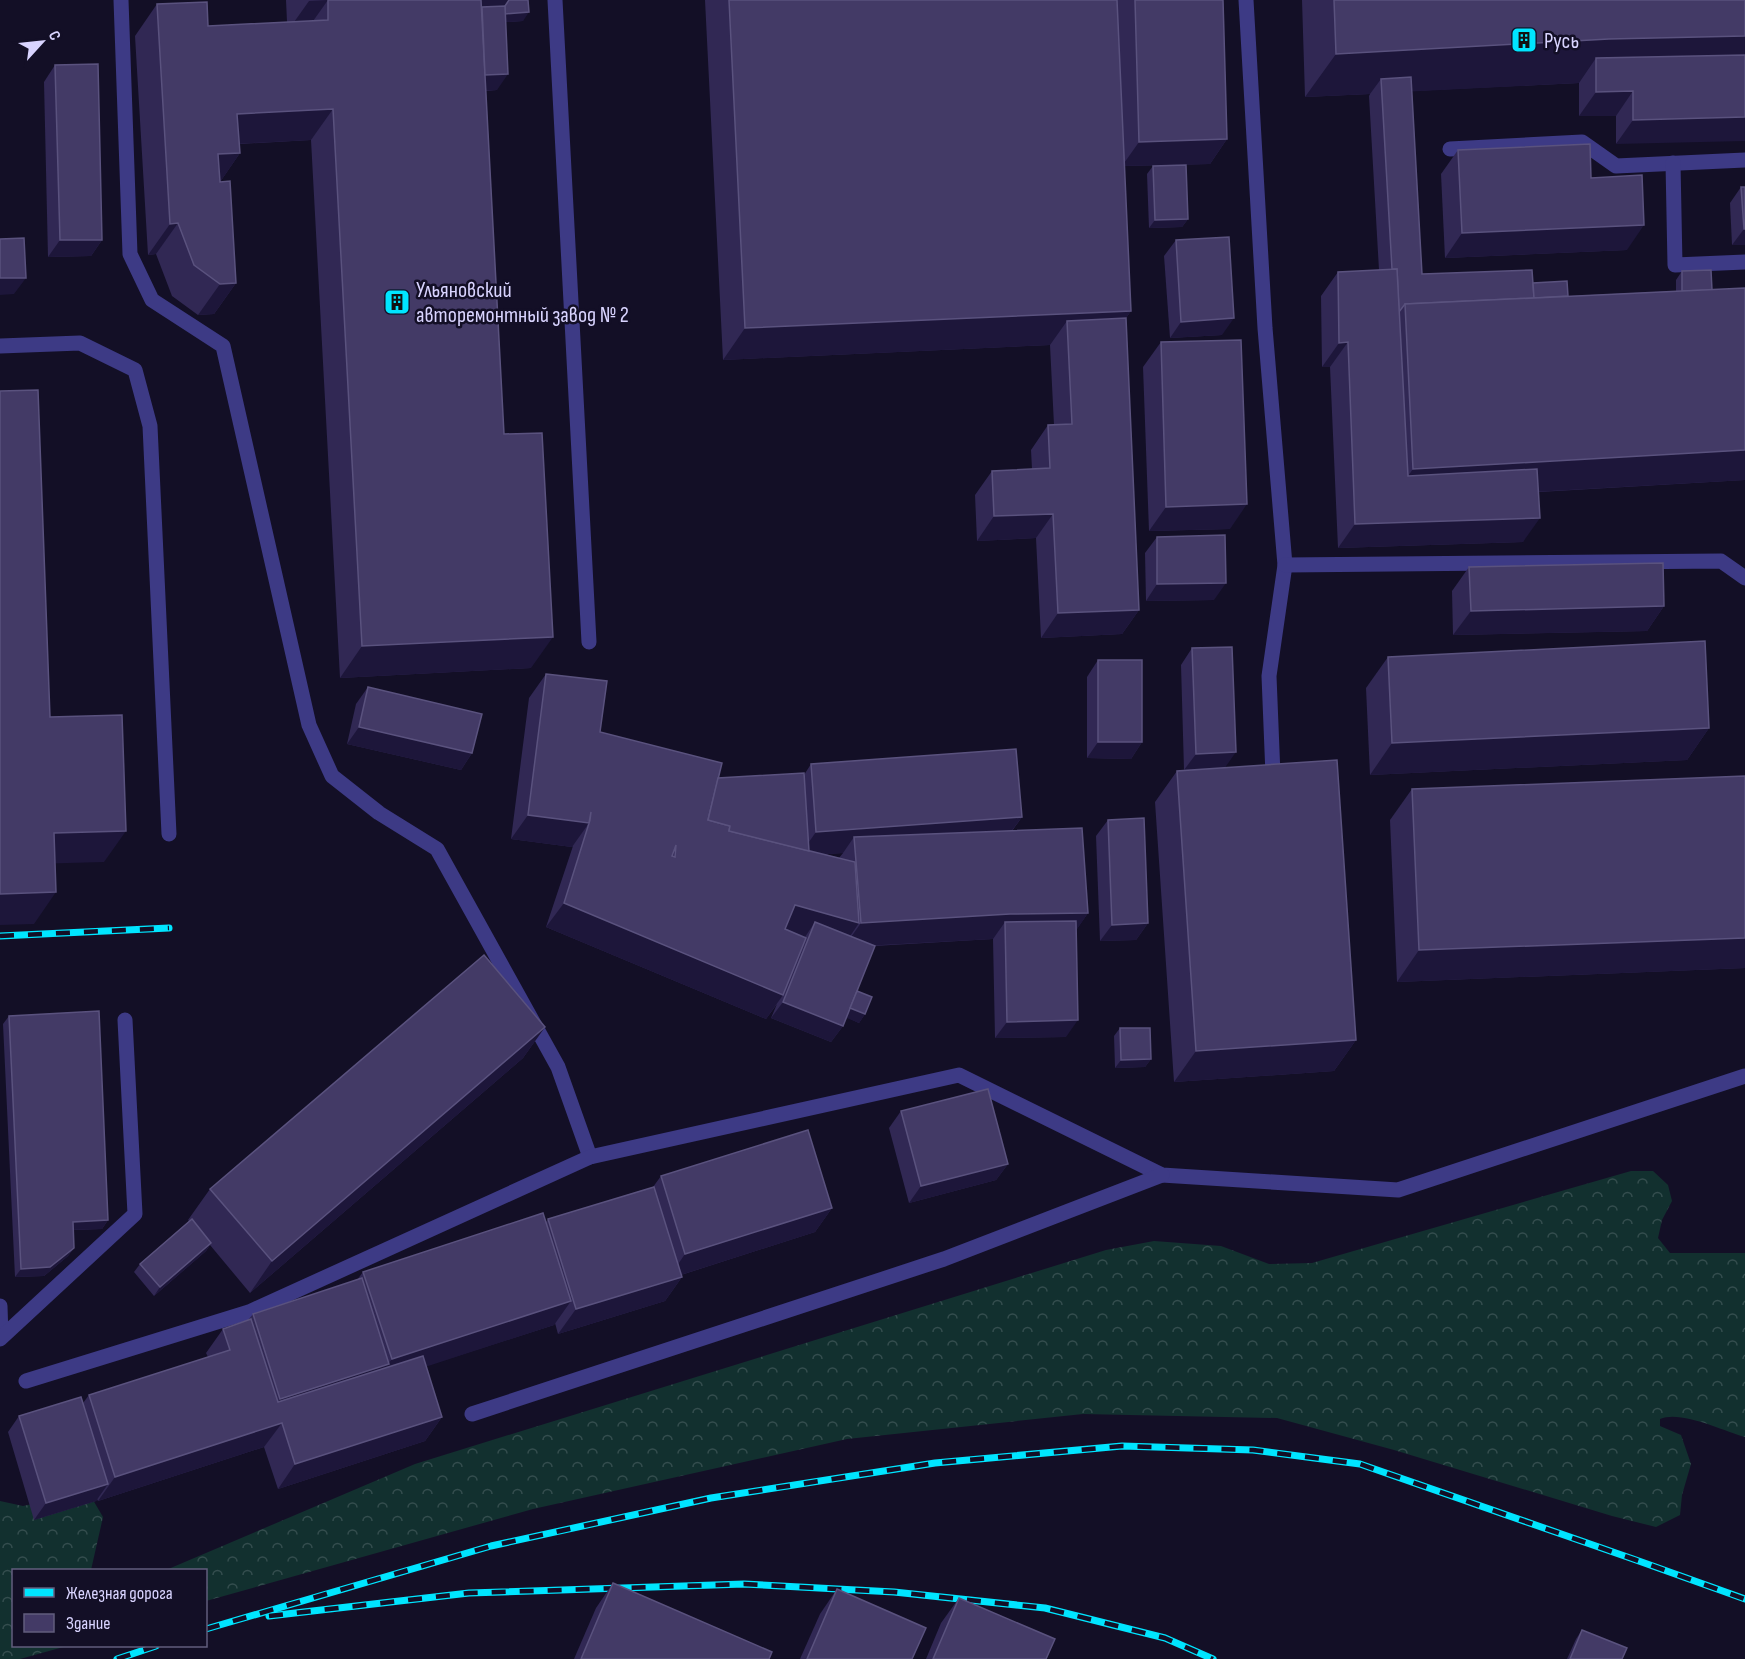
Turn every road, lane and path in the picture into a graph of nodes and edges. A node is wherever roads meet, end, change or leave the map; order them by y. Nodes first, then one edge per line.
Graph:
1 (121, 0) edge
2 (555, 0) edge
3 (1246, 0) edge
4 (1450, 149) dead end
5 (1745, 160) edge
6 (1673, 163) junction
7 (1745, 262) edge
8 (0, 346) edge
9 (1285, 565) junction
10 (1745, 578) edge
11 (589, 642) dead end
12 (1273, 775) edge
13 (169, 834) dead end
14 (125, 1020) dead end
15 (1745, 1076) edge
16 (590, 1157) junction
17 (1162, 1175) junction
18 (0, 1306) edge
19 (1, 1338) edge
20 (26, 1381) dead end
21 (472, 1414) dead end

1 - 16 lane
2 - 11 lane
3 - 9 lane
4 - 6 lane
5 - 6 lane
6 - 7 lane
8 - 13 lane
9 - 10 lane
9 - 12 lane
14 - 19 lane
15 - 17 lane
16 - 17 lane
16 - 20 lane
17 - 21 lane
18 - 19 lane

